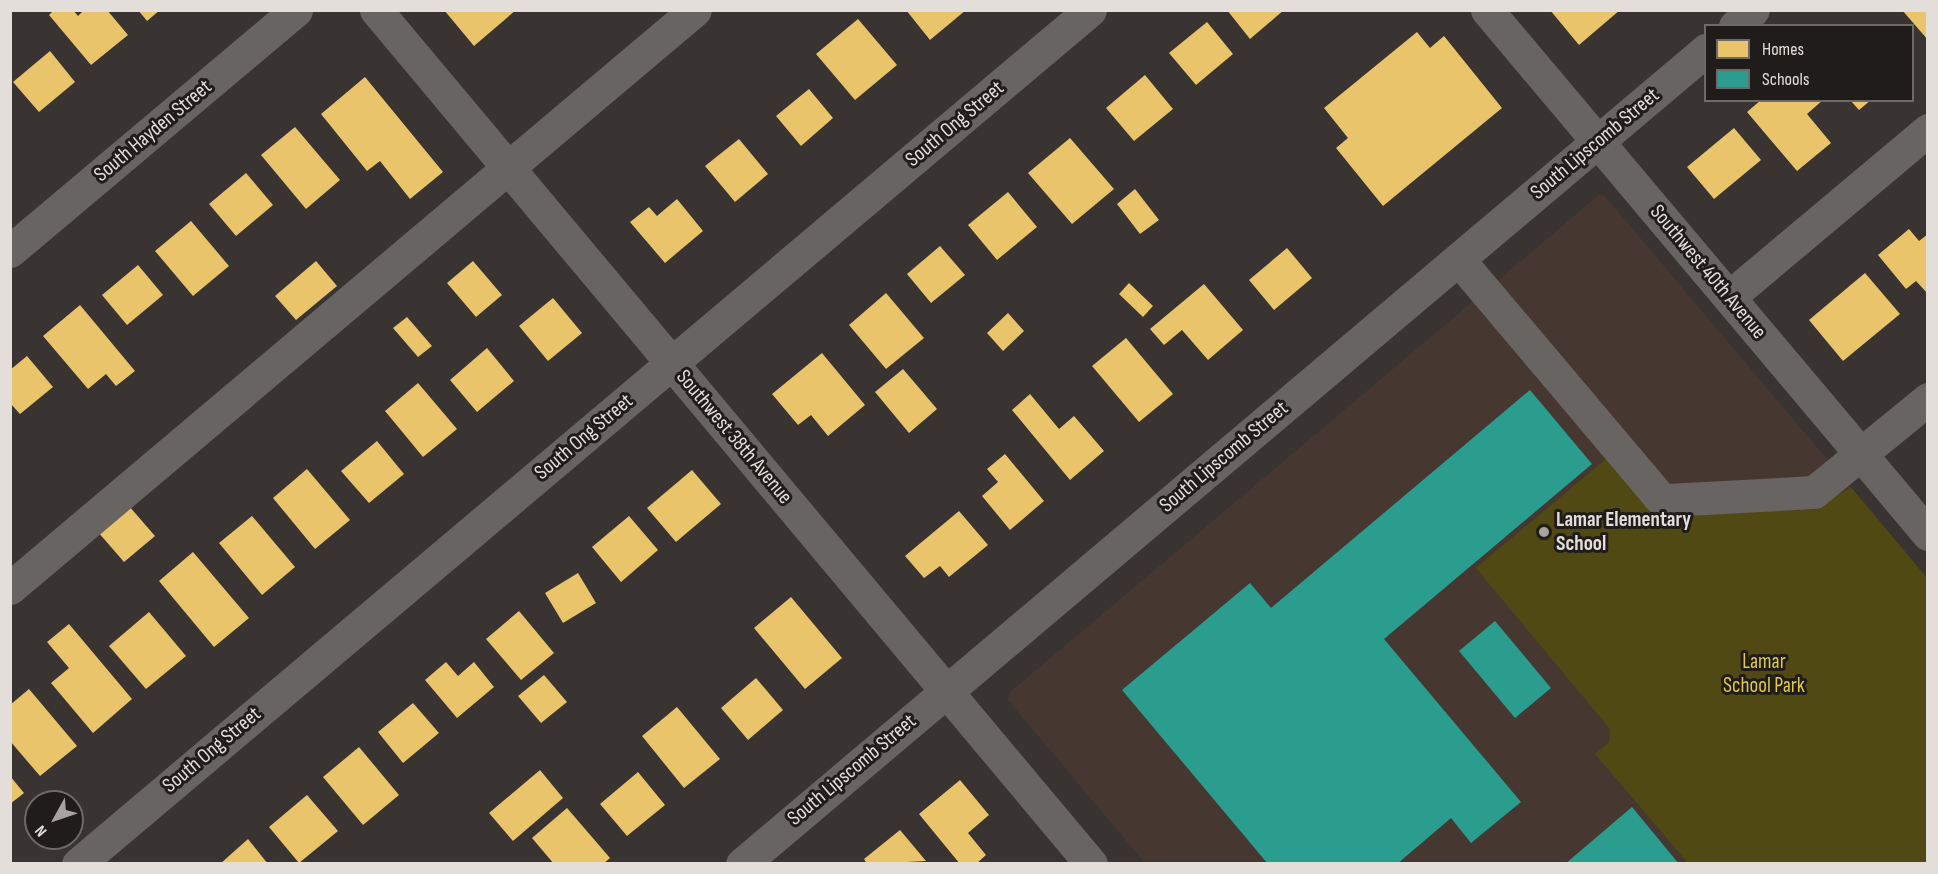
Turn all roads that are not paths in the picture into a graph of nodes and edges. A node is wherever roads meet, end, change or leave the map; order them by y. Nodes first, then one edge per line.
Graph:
1 (296, 10) edge
2 (376, 10) edge
3 (695, 10) edge
4 (1090, 10) edge
5 (1487, 10) edge
6 (1753, 10) edge
7 (1737, 24) edge
8 (1704, 52) edge
9 (1928, 130) edge
10 (1598, 141) junction
11 (508, 168) junction
12 (10, 251) edge
13 (1459, 260) junction
14 (1730, 297) junction
15 (672, 363) junction
16 (1928, 399) edge
17 (1862, 455) junction
18 (1928, 534) edge
19 (10, 588) edge
20 (946, 691) junction
21 (78, 864) edge
22 (742, 864) edge
23 (1091, 864) edge

1 - 12 street, South Hayden Street
2 - 11 street, Southwest 38th Avenue
3 - 11 street
4 - 15 street, South Ong Street
5 - 10 street, Southwest 40th Avenue
6 - 7 street
8 - 10 street, South Lipscomb Street
9 - 14 street
10 - 13 street, South Lipscomb Street
10 - 14 street, Southwest 40th Avenue
11 - 15 street, Southwest 38th Avenue
11 - 19 street
13 - 17 street
13 - 20 street, South Lipscomb Street
14 - 17 street, Southwest 40th Avenue
15 - 20 street, Southwest 38th Avenue
15 - 21 street, South Ong Street
16 - 17 street
17 - 18 street, Southwest 40th Avenue
20 - 22 street, South Lipscomb Street
20 - 23 street, Southwest 38th Avenue

